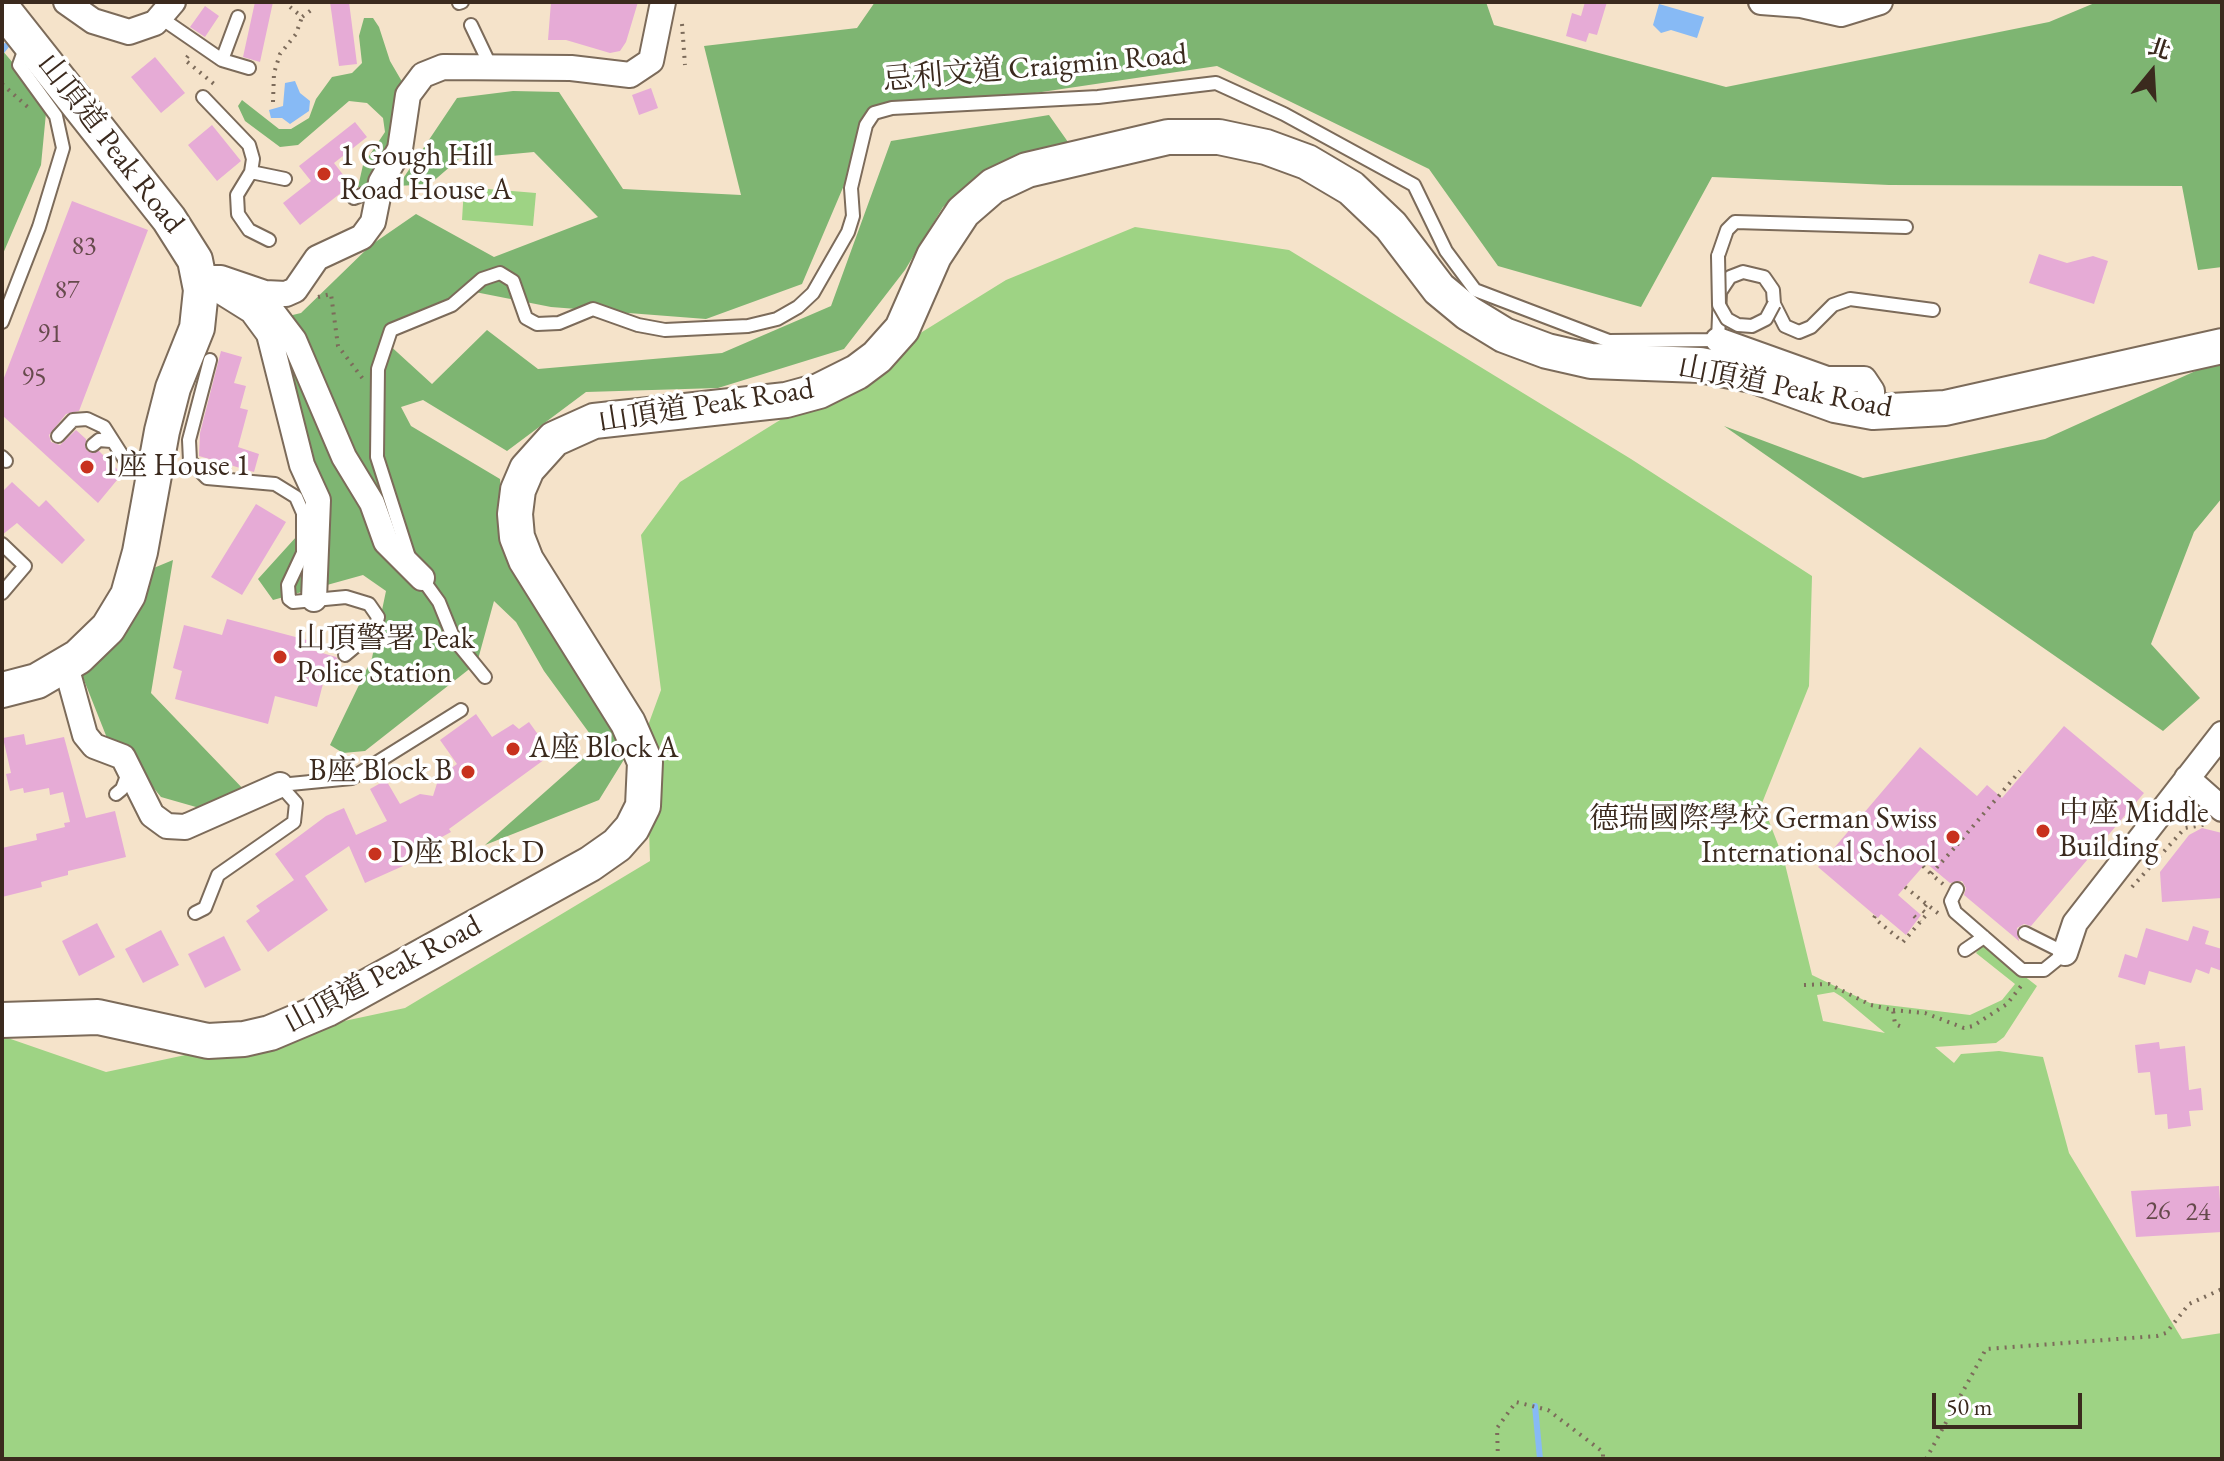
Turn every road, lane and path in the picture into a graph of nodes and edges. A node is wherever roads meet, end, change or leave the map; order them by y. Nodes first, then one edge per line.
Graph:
1 (66, 2) edge
2 (1761, 2) edge
3 (1880, 2) edge
4 (290, 7) dead end
5 (2, 8) edge
6 (314, 8) dead end
7 (167, 10) edge
8 (672, 10) edge
9 (238, 17) dead end
10 (302, 17) junction
11 (471, 25) dead end
12 (29, 40) junction
13 (191, 50) dead end
14 (222, 60) junction
15 (685, 65) dead end
16 (491, 67) junction
17 (249, 68) dead end
18 (264, 71) dead end
19 (274, 73) junction
20 (2, 84) edge
21 (218, 93) dead end
22 (203, 97) dead end
23 (273, 102) dead end
24 (33, 112) dead end
25 (251, 172) junction
26 (285, 179) dead end
27 (378, 188) junction
28 (354, 198) dead end
29 (1906, 227) dead end
30 (269, 240) dead end
31 (200, 278) junction
32 (254, 290) junction
33 (308, 299) dead end
34 (1774, 304) junction
35 (1933, 310) dead end
36 (2, 322) edge
37 (1718, 340) junction
38 (2222, 346) edge
39 (210, 360) dead end
40 (376, 397) junction
41 (1873, 412) junction
42 (58, 436) dead end
43 (111, 441) junction
44 (93, 445) dead end
45 (155, 467) junction
46 (2, 544) edge
47 (422, 578) junction
48 (2, 593) edge
49 (314, 599) junction
50 (345, 655) dead end
51 (66, 666) junction
52 (485, 677) dead end
53 (2, 690) edge
54 (461, 710) dead end
55 (2222, 734) edge
56 (129, 765) junction
57 (2020, 771) dead end
58 (2187, 778) junction
59 (280, 785) junction
60 (116, 794) dead end
61 (2222, 809) edge
62 (2221, 828) edge
63 (1947, 837) dead end
64 (1957, 845) junction
65 (1923, 866) dead end
66 (1931, 874) junction
67 (2140, 882) dead end
68 (1905, 887) dead end
69 (1953, 890) joint
70 (1927, 904) junction
71 (195, 913) dead end
72 (1875, 916) dead end
73 (1914, 916) dead end
74 (1943, 917) dead end
75 (1920, 922) junction
76 (2025, 933) dead end
77 (1984, 937) junction
78 (1965, 950) dead end
79 (2065, 953) junction
80 (1804, 985) dead end
81 (2021, 986) dead end
82 (1893, 1010) junction
83 (2, 1020) edge
84 (1902, 1027) dead end
85 (2222, 1289) edge
86 (1498, 1459) edge
87 (1603, 1459) edge
88 (1926, 1459) edge

1 - 7 street
2 - 3 street
4 - 10 path
5 - 12 main road, 山頂道 Peak Road
6 - 10 path
7 - 14 lane
8 - 15 path
8 - 16 street
9 - 14 lane
10 - 19 path
11 - 16 lane
12 - 31 main road, 山頂道 Peak Road
12 - 36 lane
13 - 21 path
14 - 17 lane
16 - 27 street
18 - 19 path
19 - 23 path
20 - 24 path
22 - 25 lane
25 - 26 lane
25 - 30 lane
27 - 28 lane
27 - 32 street
29 - 34 lane, bridge
31 - 32 street
31 - 45 main road, 山頂道 Peak Road
31 - 49 street
32 - 47 street
33 - 40 path
34 - 35 lane
34 - 37 lane
37 - 40 lane, 忌利文道 Craigmin Road
37 - 41 street, 忌利文道 Craigmin Road
38 - 41 main road, 山頂道 Peak Road
39 - 49 lane
40 - 47 lane, 忌利文道 Craigmin Road
41 - 83 main road, 山頂道 Peak Road
42 - 43 lane
43 - 44 lane
43 - 45 lane
45 - 51 main road, 山頂道 Peak Road
46 - 48 lane
47 - 52 lane, 忌利文道 Craigmin Road
49 - 50 lane
51 - 53 main road, 山頂道 Peak Road
51 - 56 street
54 - 59 lane
55 - 58 street
56 - 59 street
56 - 60 lane
57 - 64 path
58 - 61 street
58 - 79 street
59 - 71 lane
62 - 67 path
63 - 64 path
64 - 66 path
65 - 66 path
66 - 69 path
68 - 70 path
69 - 77 lane
70 - 74 path
70 - 75 path
72 - 75 path
73 - 75 path
76 - 79 lane
77 - 78 lane
77 - 79 lane
80 - 82 path
81 - 82 path
82 - 84 path
85 - 88 path
86 - 87 path

